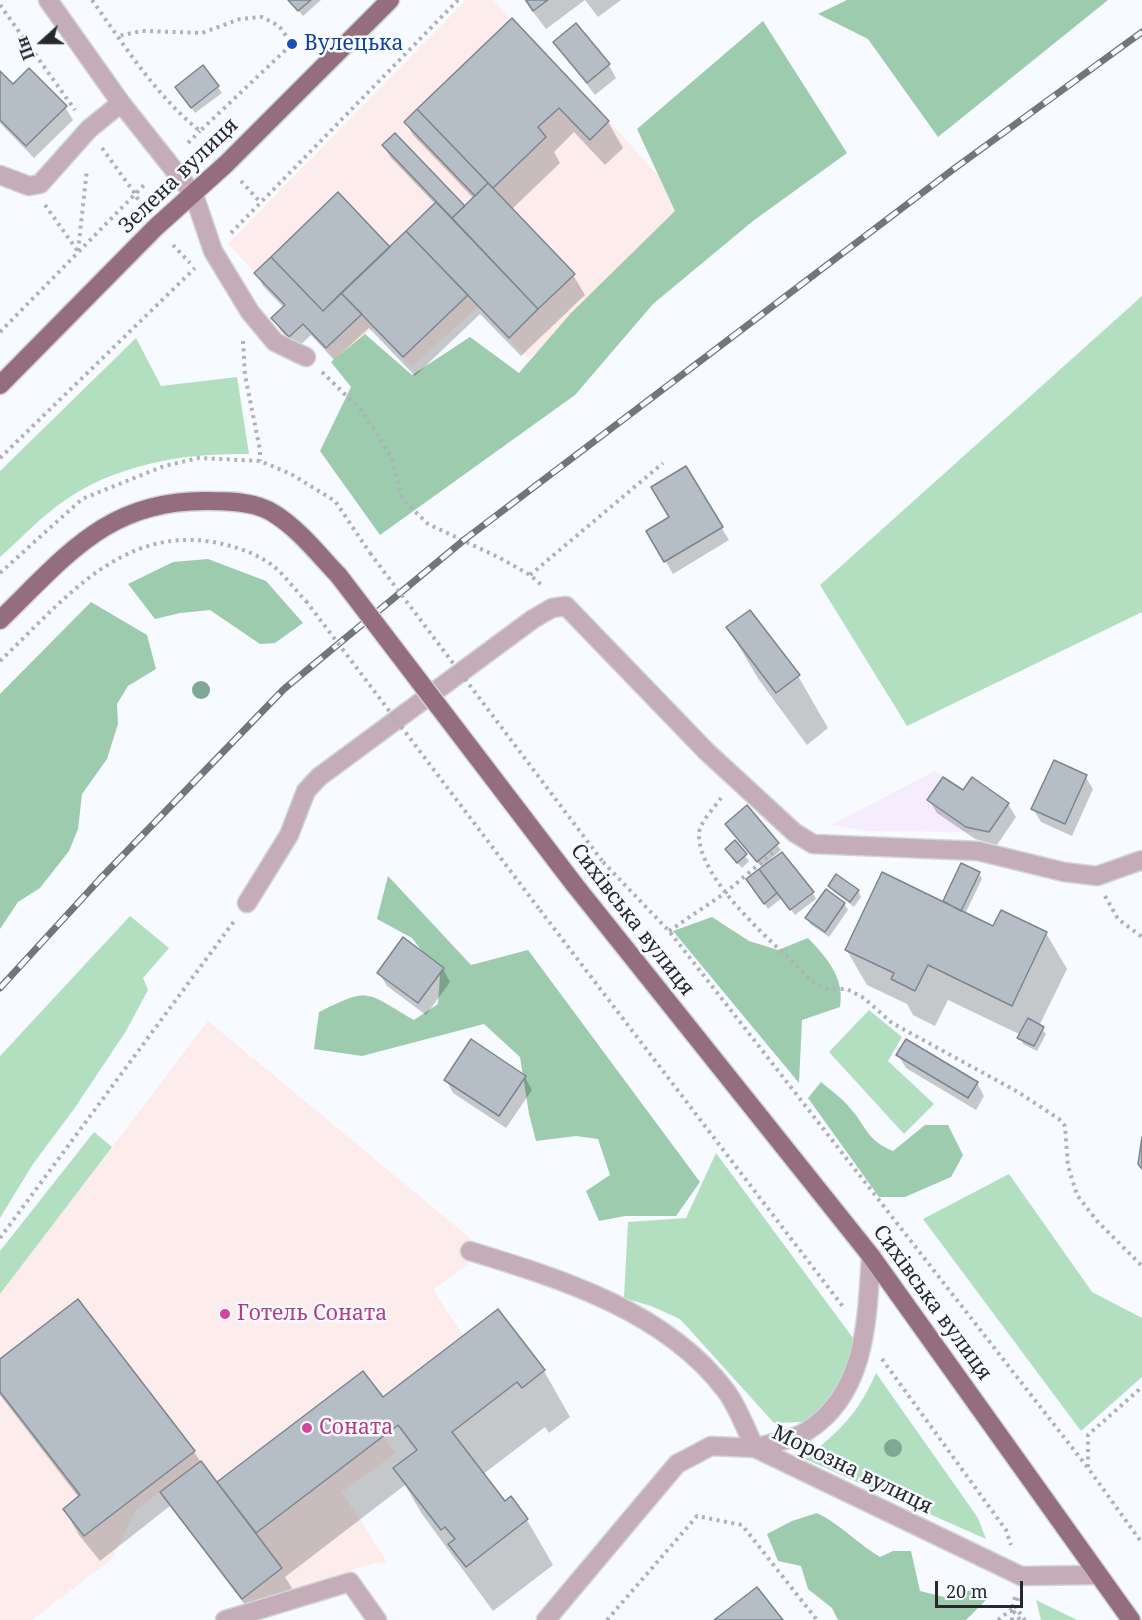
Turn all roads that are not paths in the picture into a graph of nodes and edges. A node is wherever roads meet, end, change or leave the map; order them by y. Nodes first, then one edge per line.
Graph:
1 (48, 0) edge
2 (390, 0) edge
3 (121, 103) junction
4 (0, 175) edge
5 (194, 195) junction
6 (306, 357) road end
7 (0, 385) edge
8 (0, 620) edge
9 (1142, 860) edge
10 (247, 903) road end
11 (470, 1251) dead end
12 (871, 1256) junction
13 (755, 1448) junction
14 (1097, 1575) junction
15 (225, 1620) edge
16 (377, 1620) edge
17 (546, 1620) edge
18 (1131, 1620) edge

1 - 3 street
2 - 5 main road, Зелена вулиця
3 - 4 street
3 - 5 street
5 - 6 street
5 - 7 main road, Зелена вулиця
8 - 12 main road, Сихівська вулиця, bridge
9 - 10 street
11 - 13 street
12 - 13 street
12 - 14 main road, Сихівська вулиця
13 - 14 street, Морозна вулиця
13 - 17 street, Морозна вулиця
14 - 18 main road, Сихівська вулиця
15 - 16 street

